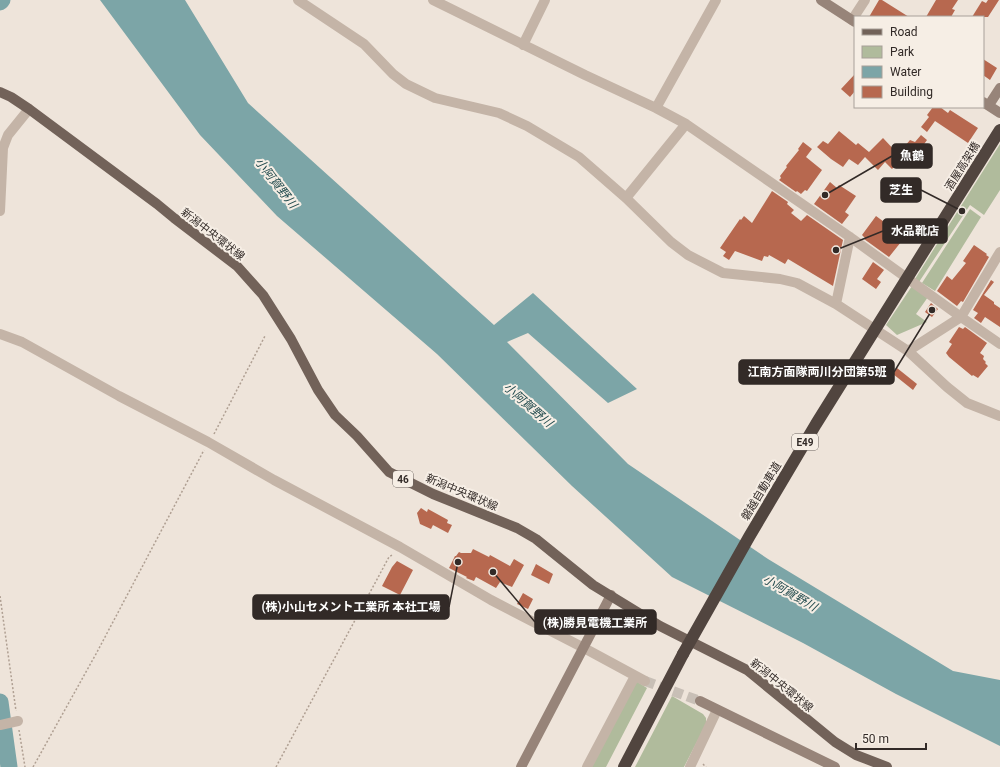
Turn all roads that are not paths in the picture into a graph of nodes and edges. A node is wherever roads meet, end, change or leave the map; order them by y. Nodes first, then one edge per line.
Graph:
1 (299, 0) edge
2 (433, 0) edge
3 (545, 0) edge
4 (716, 0) edge
5 (821, 0) edge
6 (865, 0) edge
7 (857, 16) edge
8 (854, 21) edge
9 (523, 45) junction
10 (1000, 88) edge
11 (0, 92) edge
12 (986, 104) edge
13 (656, 108) junction
14 (29, 109) junction
15 (1000, 113) edge
16 (686, 124) junction
17 (1000, 130) edge
18 (626, 198) junction
19 (0, 211) edge
20 (934, 235) joint
21 (850, 237) junction
22 (1000, 252) edge
23 (836, 304) junction
24 (961, 317) junction
25 (0, 334) edge
26 (1000, 344) edge
27 (908, 351) junction
28 (1000, 416) edge
29 (611, 595) junction
30 (584, 648) junction
31 (634, 676) junction
32 (645, 681) tunnel mouth
33 (700, 702) tunnel mouth
34 (717, 710) junction
35 (14, 722) road end
36 (0, 725) edge
37 (521, 767) edge
38 (587, 767) edge
39 (624, 767) edge
40 (690, 767) edge
41 (835, 767) edge
42 (887, 767) edge

1 - 18 street
2 - 9 street
3 - 9 street
4 - 13 street
5 - 8 street
6 - 7 street
9 - 13 street
10 - 12 street
11 - 14 main road, 新潟中央環状線 / 46
12 - 15 street
13 - 16 street
14 - 19 street
14 - 29 main road, 新潟中央環状線 / 46
16 - 18 street
16 - 21 street
17 - 20 highway, 酒屋高架橋 / E49
18 - 23 street
20 - 39 highway, 磐越自動車道 / E49, bridge
21 - 23 street
21 - 24 street
22 - 24 street
23 - 27 street
24 - 26 street
24 - 27 street
25 - 30 street
27 - 28 street
29 - 30 street
29 - 42 main road, 新潟中央環状線 / 46
30 - 31 street
30 - 37 street
31 - 32 street
31 - 38 street
33 - 34 street
34 - 40 street
34 - 41 street
35 - 36 street

